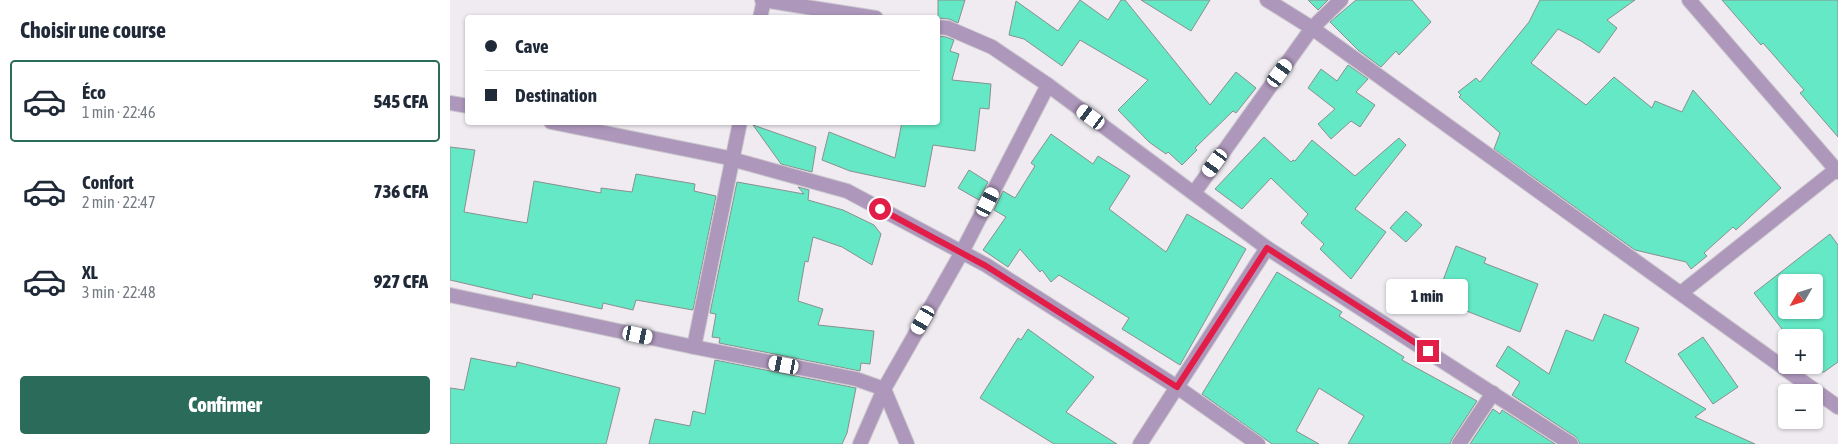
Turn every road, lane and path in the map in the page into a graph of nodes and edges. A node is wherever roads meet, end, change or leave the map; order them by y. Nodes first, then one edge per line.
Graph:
1 (763, 0) edge
2 (1267, 0) edge
3 (1340, 0) edge
4 (1689, 0) edge
5 (760, 15) edge
6 (857, 15) edge
7 (940, 27) edge
8 (1312, 28) junction
9 (1048, 85) junction
10 (450, 103) edge
11 (465, 106) edge
12 (566, 125) edge
13 (739, 125) edge
14 (733, 159) junction
15 (1837, 170) edge
16 (1194, 193) junction
17 (1267, 248) junction
18 (962, 252) junction
19 (1681, 293) junction
20 (450, 295) edge
21 (694, 347) junction
22 (1177, 387) junction
23 (884, 389) junction
24 (1493, 393) junction
25 (1838, 407) edge
26 (860, 444) edge
27 (907, 444) edge
28 (1140, 444) edge
29 (1258, 444) edge
30 (1459, 444) edge
31 (1571, 444) edge

1 - 5 street
1 - 6 street
2 - 8 street
3 - 8 street
4 - 15 street
7 - 9 street
8 - 16 street
8 - 19 street
9 - 16 street
9 - 18 street
10 - 11 street
12 - 14 street
13 - 14 street
14 - 18 street
14 - 21 street
15 - 19 street
16 - 17 street
17 - 22 street
17 - 24 street
18 - 22 street
18 - 23 street
19 - 25 street
20 - 21 street
21 - 23 street
22 - 28 street
22 - 29 street
23 - 26 street
23 - 27 street
24 - 30 street
24 - 31 street

